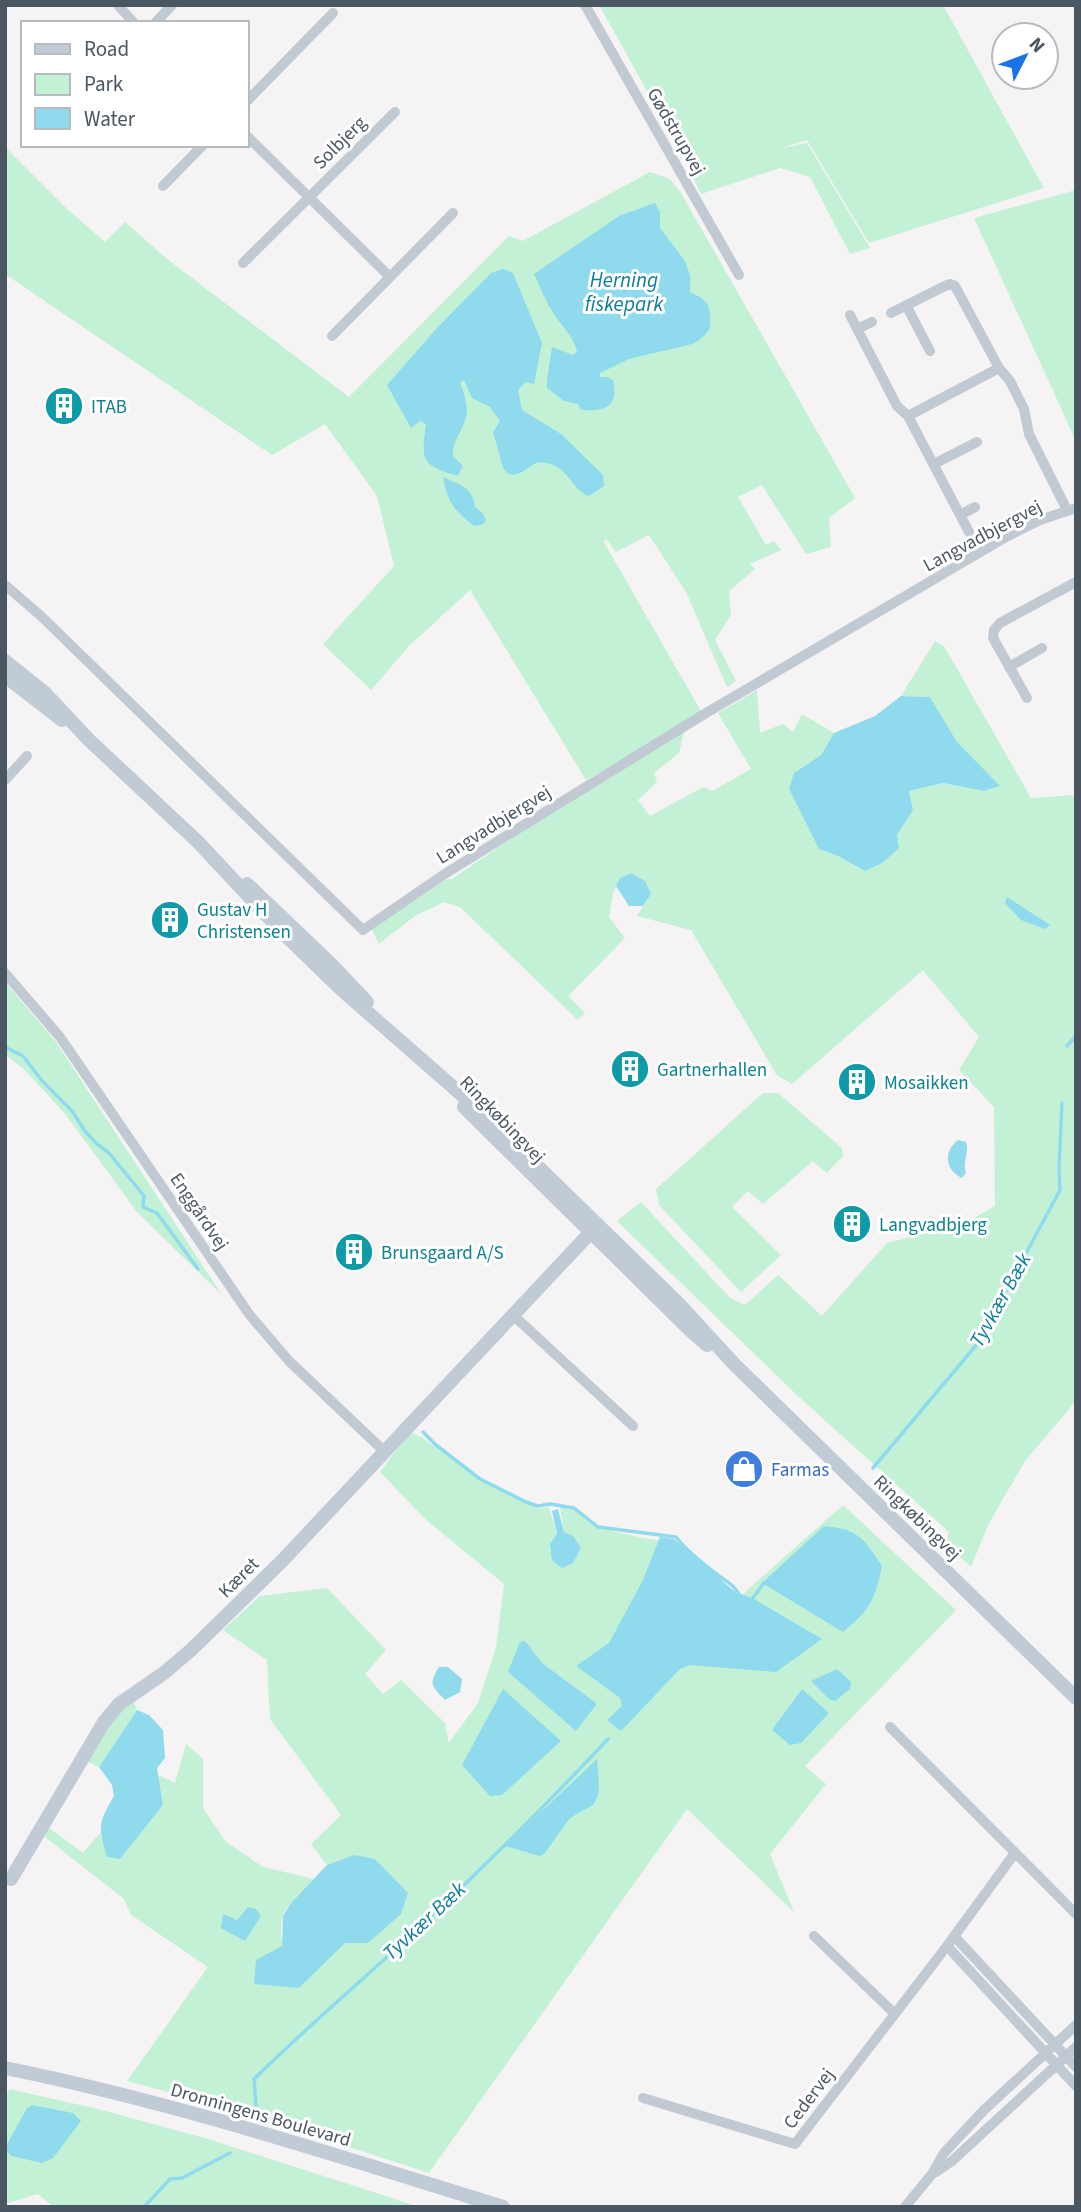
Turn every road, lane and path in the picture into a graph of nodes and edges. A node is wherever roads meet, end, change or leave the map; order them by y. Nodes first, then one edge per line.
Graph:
1 (118, 5) edge
2 (172, 5) edge
3 (585, 5) edge
4 (333, 13) dead end
5 (132, 21) edge
6 (157, 21) edge
7 (248, 100) edge
8 (395, 112) dead end
9 (248, 137) edge
10 (201, 147) edge
11 (163, 186) dead end
12 (309, 198) junction
13 (453, 214) dead end
14 (243, 263) dead end
15 (739, 275) dead end
16 (390, 277) junction
17 (906, 305) junction
18 (891, 313) dead end
19 (850, 315) dead end
20 (872, 322) dead end
21 (857, 330) junction
22 (332, 336) dead end
23 (930, 351) dead end
24 (999, 368) junction
25 (908, 416) junction
26 (977, 442) dead end
27 (933, 464) junction
28 (975, 507) dead end
29 (1071, 509) edge
30 (960, 515) junction
31 (969, 532) dead end
32 (1076, 583) edge
33 (5, 585) edge
34 (1042, 648) dead end
35 (5, 654) edge
36 (5, 661) edge
37 (1009, 667) junction
38 (5, 676) edge
39 (35, 685) junction
40 (1027, 698) dead end
41 (89, 740) junction
42 (27, 756) dead end
43 (5, 780) edge
44 (5, 973) edge
45 (431, 1070) junction
46 (591, 1233) junction
47 (513, 1315) junction
48 (734, 1364) junction
49 (633, 1426) dead end
50 (385, 1452) junction
51 (1076, 1698) edge
52 (890, 1727) dead end
53 (1015, 1853) junction
54 (11, 1879) dead end
55 (1076, 1914) edge
56 (814, 1936) dead end
57 (954, 1936) junction
58 (947, 1946) junction
59 (895, 2014) junction
60 (1076, 2025) edge
61 (1055, 2044) junction
62 (1076, 2047) edge
63 (1046, 2052) junction
64 (1066, 2056) junction
65 (1057, 2064) junction
66 (1076, 2067) edge
67 (5, 2068) edge
68 (1076, 2086) edge
69 (643, 2098) dead end
70 (932, 2174) junction
71 (503, 2207) edge
72 (905, 2207) edge

1 - 5 street
2 - 6 street
3 - 15 street, Gødstrupvej
4 - 7 street
8 - 12 street, Solbjerg
9 - 12 street, Solbjerg
10 - 11 street
12 - 14 street, Solbjerg
12 - 16 street, Solbjerg
13 - 16 street
16 - 22 street
17 - 18 street
17 - 23 street
17 - 24 street
19 - 21 street
20 - 21 street
21 - 25 street
24 - 25 street
24 - 29 street
25 - 27 street
26 - 27 street
27 - 30 street
28 - 30 street
29 - 33 street, Langvadbjergvej
30 - 31 street
32 - 37 street
34 - 37 street
35 - 39 street
36 - 39 street, Ringkøbingvej
37 - 40 street
38 - 41 street, Ringkøbingvej
39 - 41 street, Ringkøbingvej
41 - 45 street, Ringkøbingvej
42 - 43 street
44 - 50 street, Enggårdvej
45 - 46 street, Ringkøbingvej
45 - 48 street, Ringkøbingvej
46 - 47 street, Kæret
46 - 48 street, Ringkøbingvej
47 - 49 street
47 - 50 street, Kæret
48 - 51 street, Ringkøbingvej
50 - 54 street, Kæret
52 - 53 street
53 - 55 street
53 - 57 street, Cedervej
56 - 59 street
57 - 58 street, Cedervej
57 - 61 street
58 - 59 street, Cedervej
58 - 63 street
59 - 69 street, Cedervej
60 - 61 street
61 - 63 street
61 - 64 street
62 - 64 street
63 - 65 street
63 - 70 street
64 - 65 street
64 - 66 street
65 - 68 street
65 - 70 street
67 - 71 street, Dronningens Boulevard
70 - 72 street

